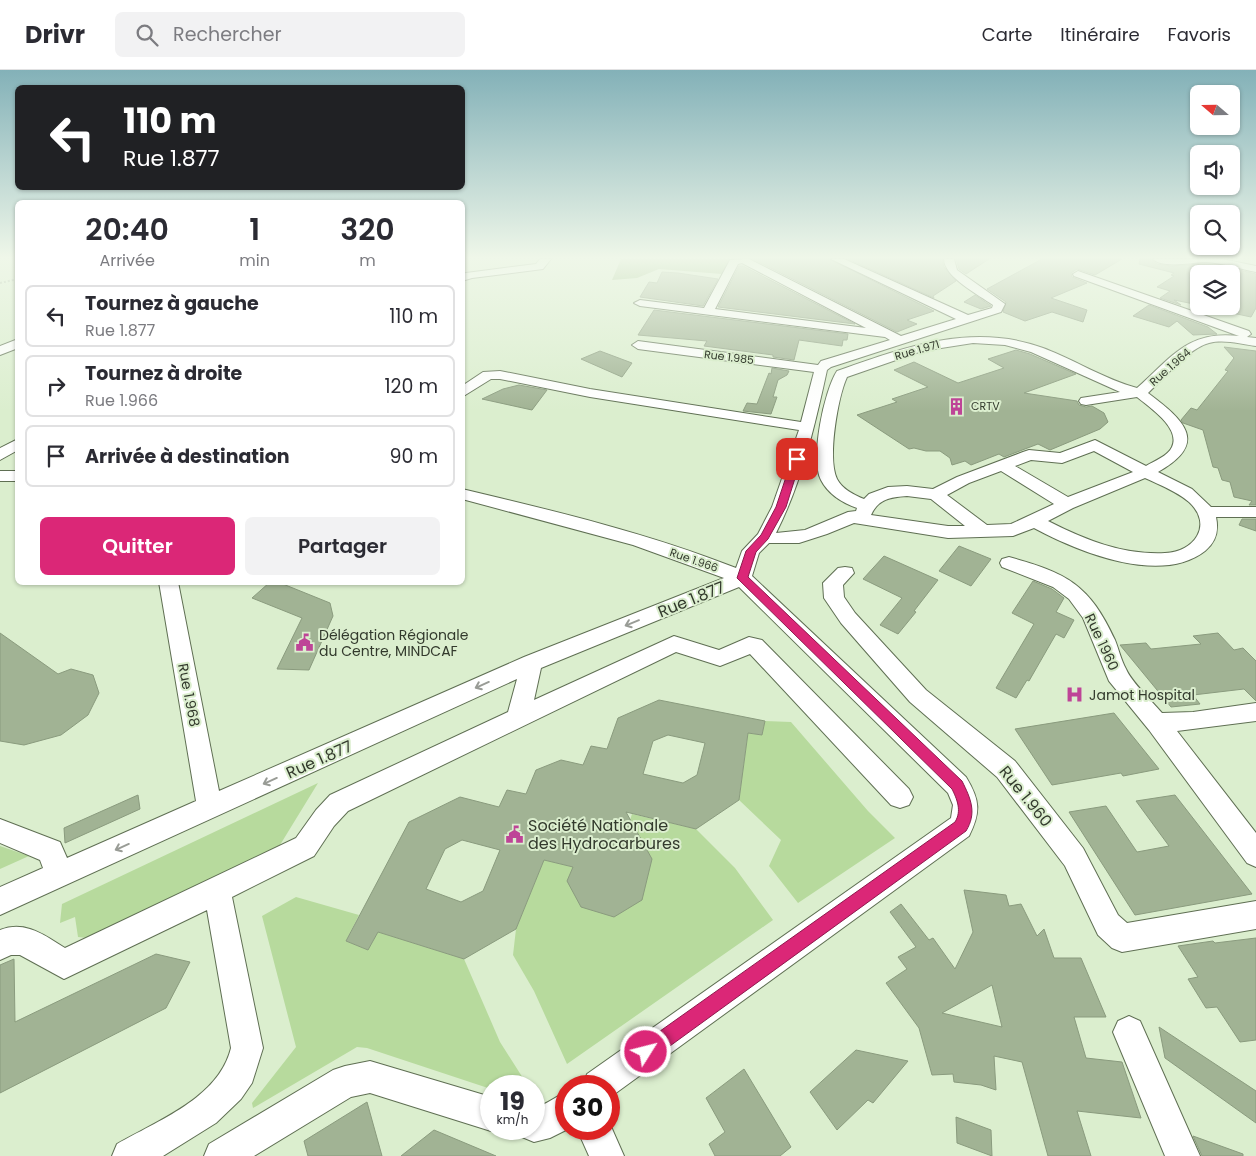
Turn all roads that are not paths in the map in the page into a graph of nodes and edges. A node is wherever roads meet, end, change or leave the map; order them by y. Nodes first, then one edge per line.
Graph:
1 (690, 310) edge
2 (840, 310) edge
3 (946, 310) edge
4 (997, 310) edge
5 (1175, 310) edge
6 (708, 312) joint
7 (968, 320) junction
8 (893, 337) junction
9 (1256, 340) edge
10 (15, 344) edge
11 (638, 345) dead end
12 (0, 351) edge
13 (821, 369) junction
14 (465, 391) edge
15 (1140, 393) junction
16 (1086, 400) dead end
17 (807, 427) junction
18 (15, 445) edge
19 (0, 455) edge
20 (1002, 465) junction
21 (1146, 472) junction
22 (0, 476) edge
23 (15, 476) edge
24 (936, 494) junction
25 (465, 495) edge
26 (1067, 504) junction
27 (1208, 512) junction
28 (1256, 512) edge
29 (861, 513) junction
30 (1035, 521) junction
31 (984, 532) junction
32 (765, 537) junction
33 (1009, 563) dead end
34 (845, 573) dead end
35 (742, 578) junction
36 (169, 585) edge
37 (532, 662) junction
38 (1256, 712) edge
39 (518, 718) junction
40 (1157, 723) junction
41 (900, 797) dead end
42 (210, 808) junction
43 (0, 831) edge
44 (1256, 854) edge
45 (59, 875) junction
46 (217, 890) junction
47 (0, 901) edge
48 (1256, 916) edge
49 (0, 945) edge
50 (1129, 1032) dead end
51 (614, 1075) edge
52 (480, 1111) edge
53 (599, 1140) edge
54 (129, 1156) edge
55 (221, 1156) edge
56 (607, 1156) edge
57 (1183, 1156) edge

1 - 6 street
2 - 8 street
3 - 7 street
4 - 7 street
5 - 9 street
6 - 8 street
7 - 8 street
8 - 13 street
9 - 15 street, Rue 1.964
10 - 12 street
11 - 13 street, Rue 1.985
13 - 17 street
14 - 17 street
15 - 16 street
15 - 21 street, Rue 1.964
15 - 29 street, Rue 1.971
17 - 32 street
18 - 19 street
20 - 21 street
20 - 24 street
20 - 26 street
21 - 26 street
21 - 27 street
22 - 23 street
24 - 29 street
24 - 31 street
25 - 35 street, Rue 1.966
26 - 30 street
27 - 28 street
27 - 30 street
29 - 31 street
29 - 32 street
30 - 31 street
32 - 35 street
33 - 40 street, Rue 1960
34 - 48 street, Rue 1.960
35 -> 37 street, Rue 1.877
35 - 51 street, Rue 1.877
36 - 42 street, Rue 1.968
37 - 39 street
37 -> 42 street, Rue 1.877
38 - 40 street
39 - 41 street
39 - 46 street
40 - 44 street
42 -> 45 street, Rue 1.877
43 - 45 street
45 - 47 street, Rue 1.877
46 - 49 street
46 - 54 street
50 - 57 street
52 - 55 street
53 - 56 street

